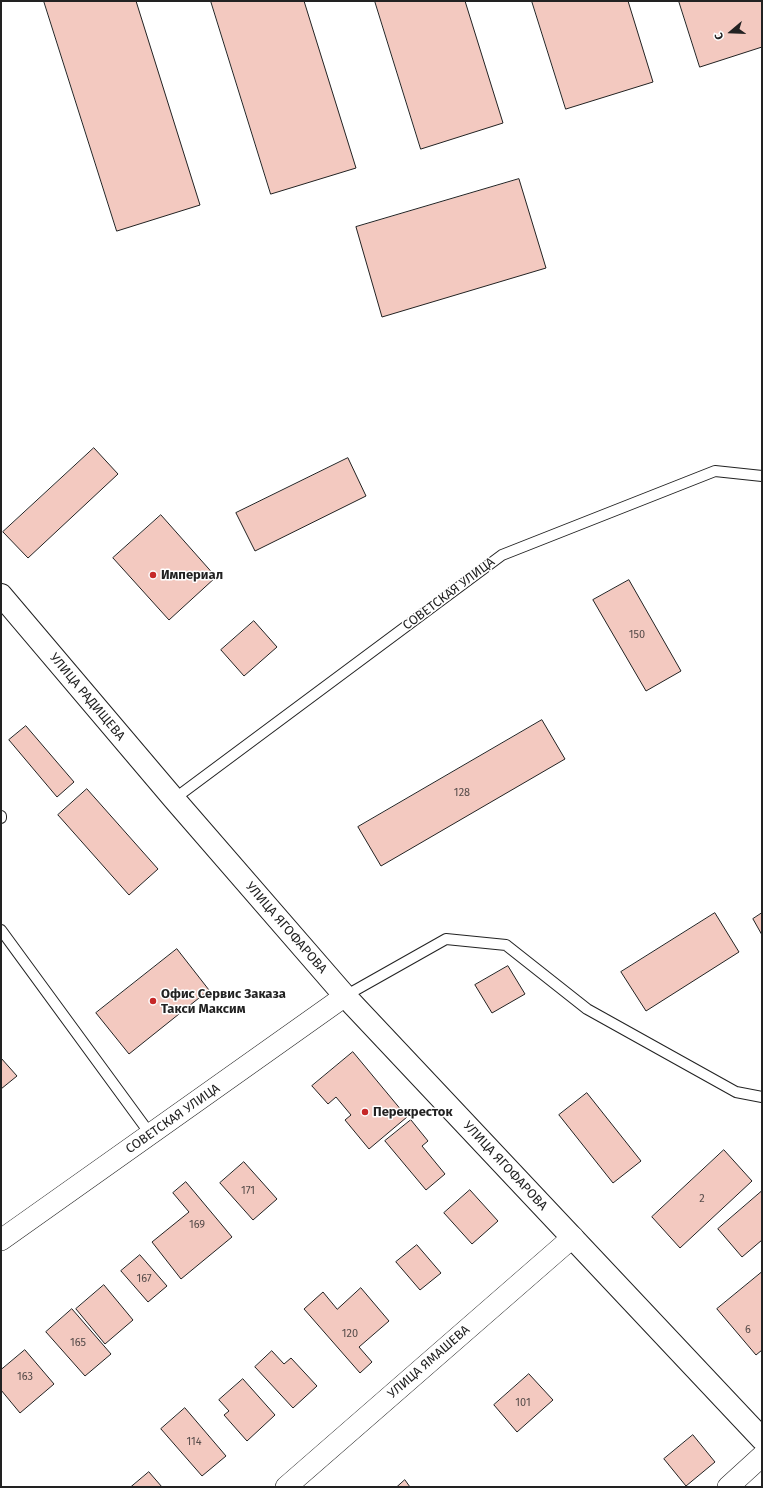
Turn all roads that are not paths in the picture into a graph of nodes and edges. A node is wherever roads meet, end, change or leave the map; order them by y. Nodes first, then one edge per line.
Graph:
1 (762, 476) edge
2 (1, 595) edge
3 (174, 798) junction
4 (1, 930) edge
5 (345, 996) junction
6 (762, 1097) edge
7 (151, 1135) junction
8 (573, 1237) junction
9 (1, 1240) edge
10 (762, 1439) edge
11 (762, 1456) edge
12 (286, 1487) edge
13 (728, 1487) edge

1 - 3 lane, СОВЕТСКАЯ УЛИЦА
2 - 3 main road, УЛИЦА РАДИЩЕВА
3 - 5 main road, УЛИЦА ЯГОФАРОВА
4 - 7 lane
5 - 6 lane
5 - 7 street, СОВЕТСКАЯ УЛИЦА
5 - 8 main road, УЛИЦА ЯГОФАРОВА
7 - 9 street, СОВЕТСКАЯ УЛИЦА
8 - 10 main road, УЛИЦА ЯГОФАРОВА
8 - 12 street, УЛИЦА ЯМАШЕВА
11 - 13 street

